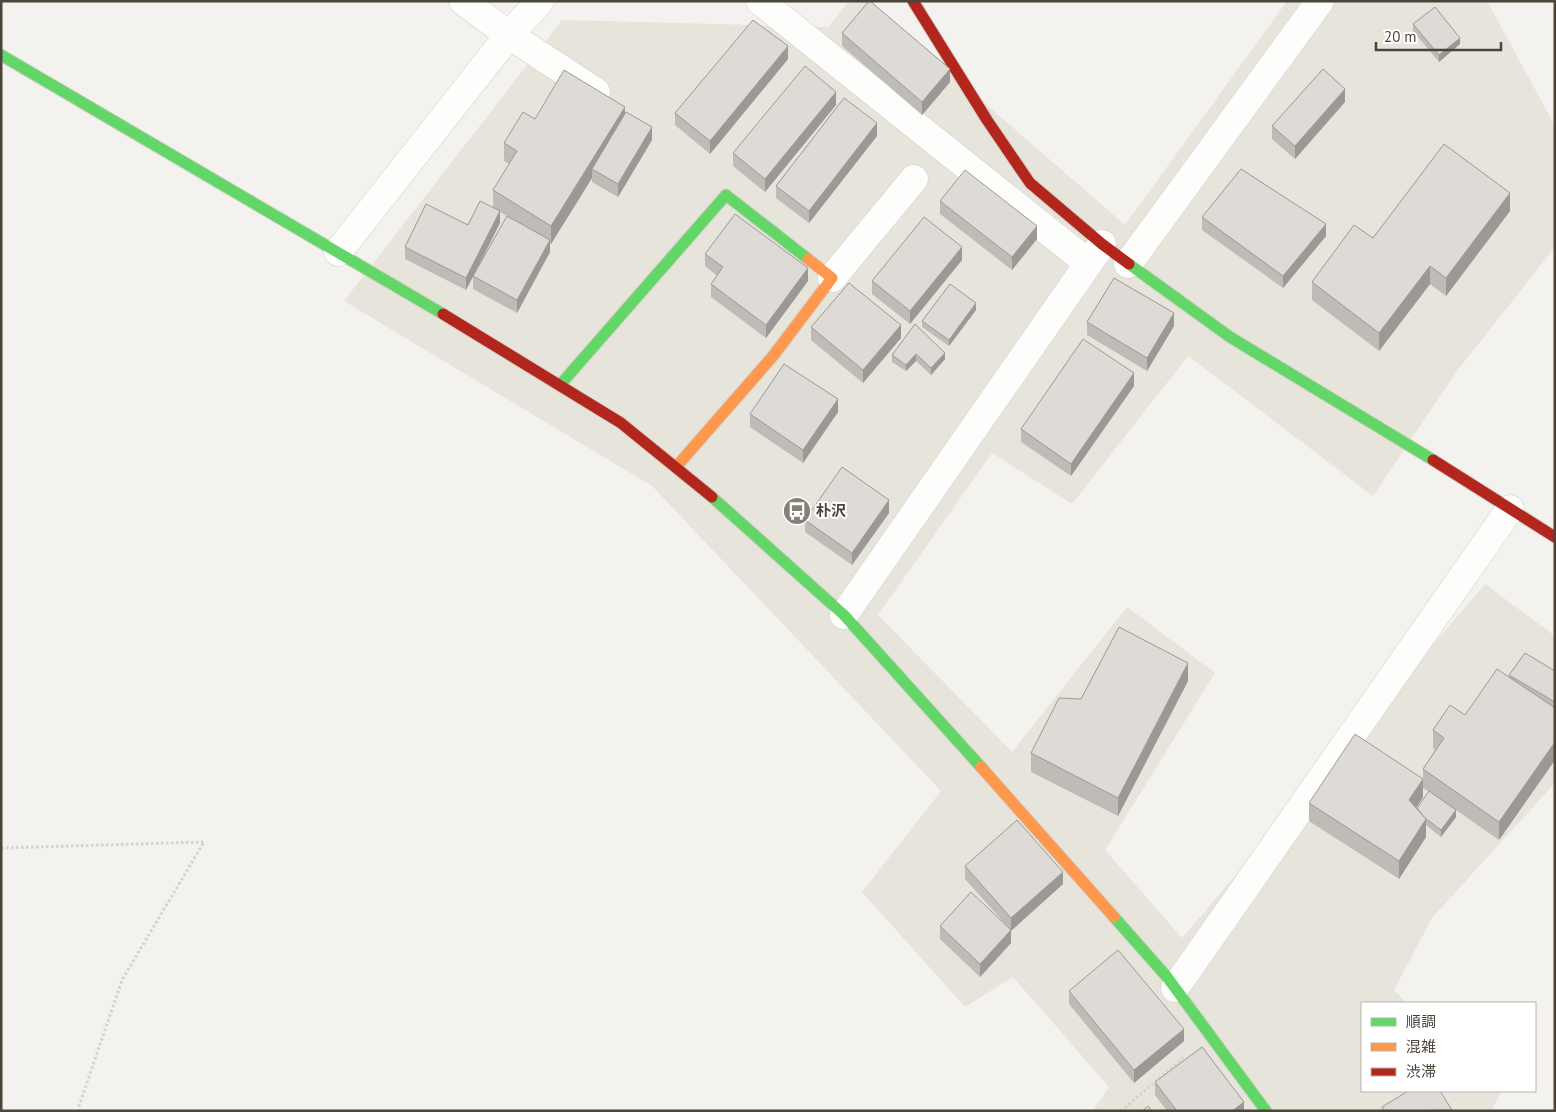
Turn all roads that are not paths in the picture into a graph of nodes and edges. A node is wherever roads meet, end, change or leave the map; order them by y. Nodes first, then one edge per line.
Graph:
1 (463, 1) edge
2 (540, 1) edge
3 (760, 1) edge
4 (913, 1) edge
5 (1320, 1) edge
6 (509, 35) junction
7 (1, 55) edge
8 (612, 103) edge
9 (914, 179) dead end
10 (338, 252) junction
11 (1095, 253) junction
12 (1128, 264) junction
13 (832, 278) junction
14 (560, 385) junction
15 (676, 467) junction
16 (1510, 508) junction
17 (1555, 537) edge
18 (844, 615) junction
19 (1175, 988) junction
20 (1266, 1111) edge

1 - 6 street
2 - 6 street
3 - 11 street
4 - 11 street
5 - 12 street
6 - 8 street
6 - 10 street
7 - 10 street
9 - 13 street
10 - 14 street
11 - 12 street
11 - 18 street
12 - 16 street
13 - 14 street
13 - 15 street
14 - 15 street
15 - 18 street
16 - 17 street
16 - 19 street
18 - 19 street
19 - 20 street

